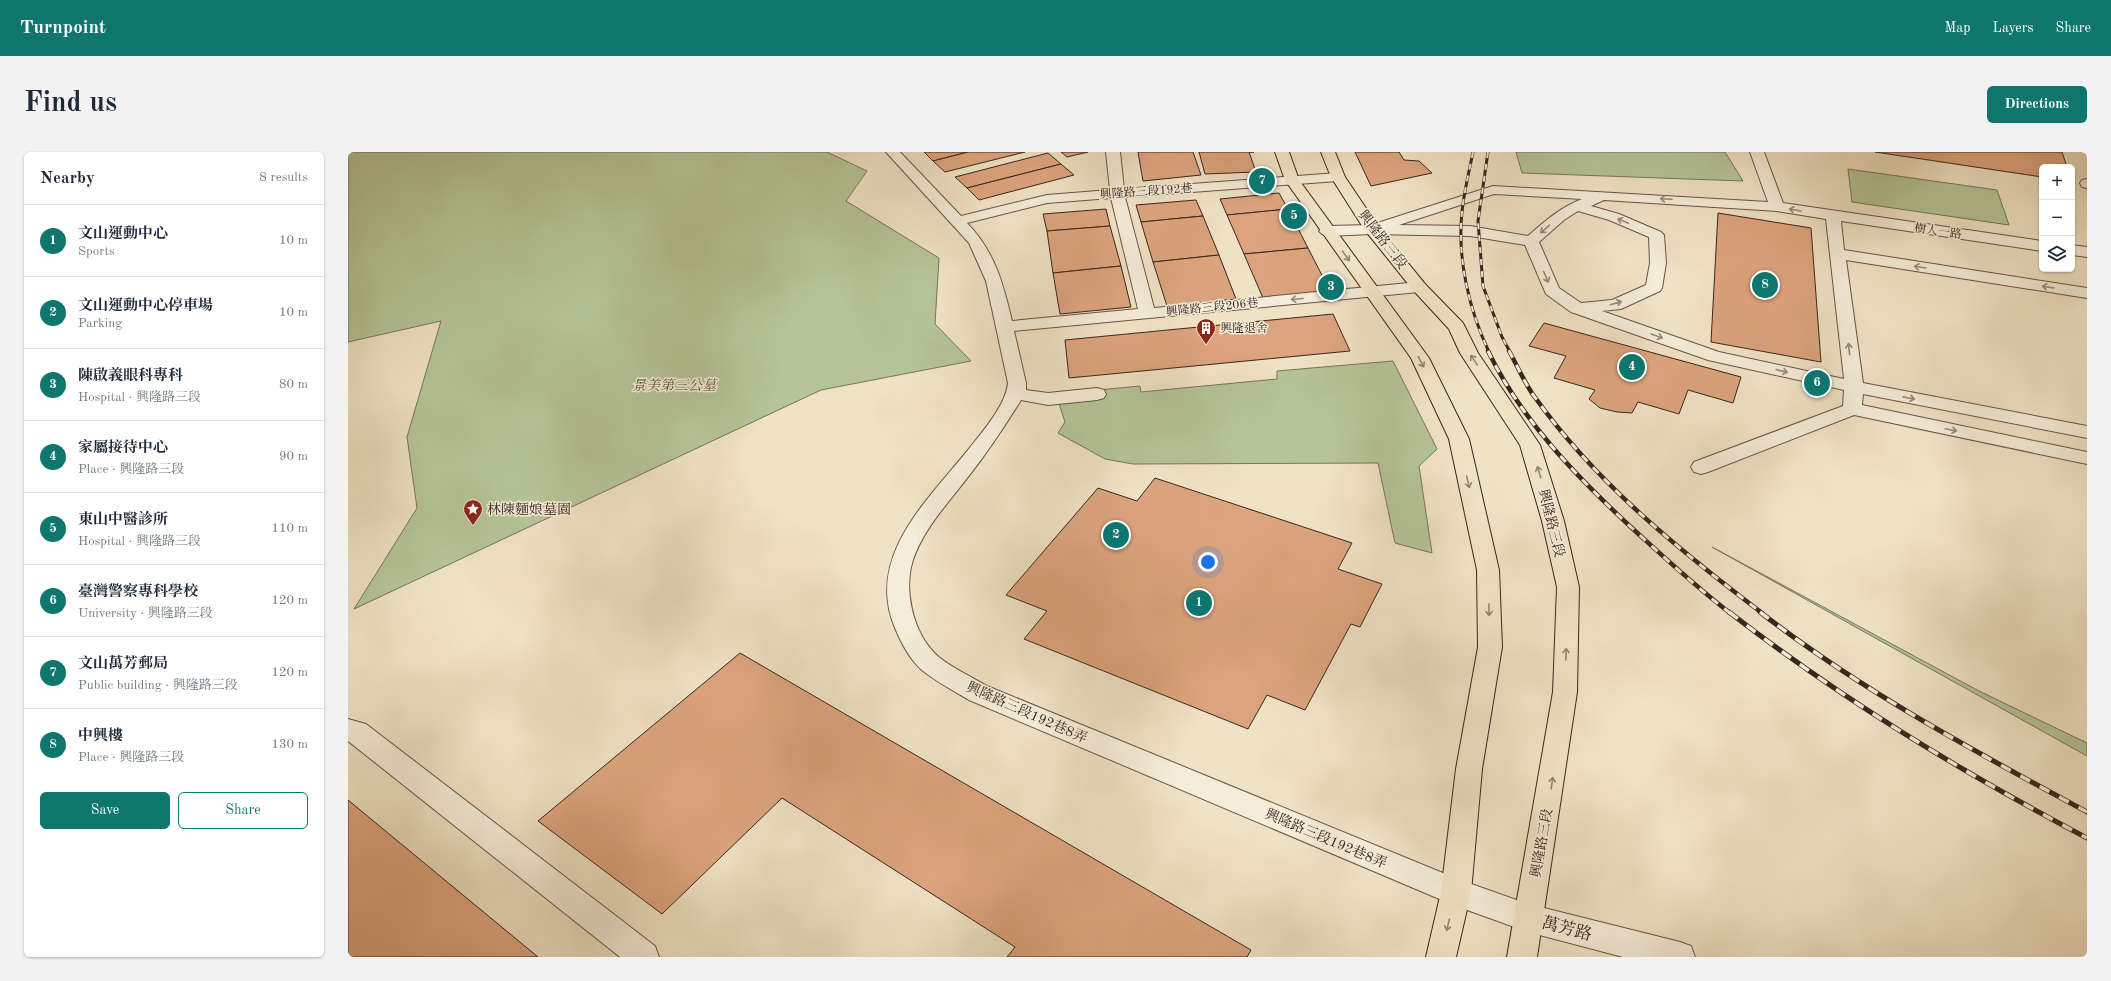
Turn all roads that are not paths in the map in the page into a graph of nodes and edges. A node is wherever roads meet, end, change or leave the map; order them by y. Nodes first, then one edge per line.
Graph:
1 (893, 152) edge
2 (1113, 152) edge
3 (1282, 152) edge
4 (1328, 152) edge
5 (1757, 152) edge
6 (1338, 176) junction
7 (1292, 180) junction
8 (1117, 193) junction
9 (1603, 196) junction
10 (1576, 206) junction
11 (1777, 207) junction
12 (1834, 217) junction
13 (957, 221) junction
14 (1372, 229) junction
15 (1327, 231) junction
16 (1531, 241) junction
17 (2039, 246) edge
18 (2075, 250) edge
19 (2087, 252) edge
20 (1836, 254) junction
21 (1419, 287) junction
22 (1371, 292) junction
23 (2087, 293) edge
24 (1577, 308) junction
25 (1147, 313) junction
26 (1005, 327) junction
27 (1854, 387) junction
28 (1016, 394) junction
29 (1098, 394) dead end
30 (1852, 409) junction
31 (2087, 432) edge
32 (2087, 458) edge
33 (1701, 467) dead end
34 (348, 730) edge
35 (1456, 892) junction
36 (1528, 918) junction
37 (644, 957) edge
38 (1441, 957) edge
39 (1522, 957) edge
40 (1680, 957) edge

1 - 13 street
2 - 8 street
3 - 7 main road
4 - 6 main road, 興隆路三段
5 - 11 street
6 - 7 street, 興隆路三段192巷
6 - 14 main road, 興隆路三段
7 - 8 street, 興隆路三段192巷
7 - 15 main road
8 - 13 street, 興隆路三段192巷
8 - 25 street
9 - 10 street
11 -> 9 street, 樹人一路
9 - 14 street, 樹人一路
10 -> 16 street
24 -> 10 street
12 -> 11 street, 樹人一路
12 - 17 street, 樹人一路
12 - 20 street
13 - 26 street
14 - 15 street
14 - 16 street
14 - 21 main road, 興隆路三段
15 -> 22 main road
16 -> 24 street
18 - 19 street
23 -> 20 street
27 -> 20 street
21 - 22 street, 興隆路三段206巷
36 -> 21 main road, 興隆路三段
22 -> 25 street, 興隆路三段206巷
22 -> 35 main road
24 -> 27 street
25 - 26 street, 興隆路三段206巷
26 - 28 street
27 - 30 street
27 -> 31 street
28 - 29 street
28 - 35 street, 興隆路三段192巷8弄
30 -> 32 street
30 - 33 street
34 - 37 street
35 - 36 street, 萬芳路
35 -> 38 main road
36 - 39 main road, 興隆路三段
36 - 40 street, 萬芳路

